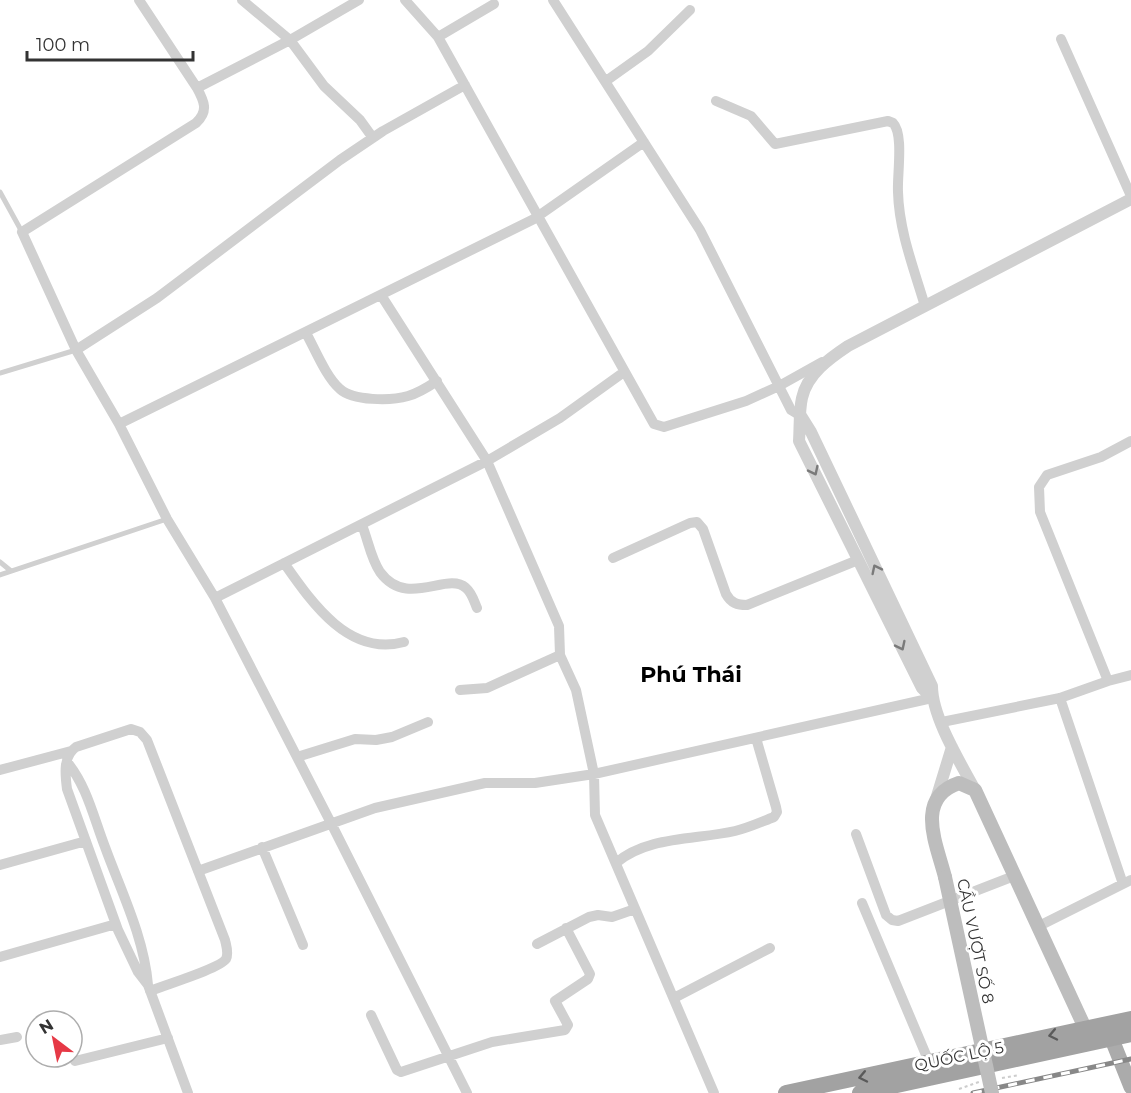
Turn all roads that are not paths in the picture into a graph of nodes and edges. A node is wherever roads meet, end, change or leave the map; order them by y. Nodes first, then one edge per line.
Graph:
1 (139, 0) edge
2 (242, 0) edge
3 (359, 0) edge
4 (405, 0) edge
5 (554, 0) edge
6 (494, 4) dead end
7 (690, 10) dead end
8 (438, 37) junction
9 (1061, 39) dead end
10 (290, 40) junction
11 (606, 81) junction
12 (465, 85) junction
13 (197, 88) junction
14 (716, 101) dead end
15 (373, 138) junction
16 (644, 142) junction
17 (0, 192) edge
18 (1131, 197) edge
19 (538, 215) junction
20 (22, 232) junction
21 (381, 295) junction
22 (925, 306) junction
23 (306, 333) junction
24 (76, 350) junction
25 (830, 357) junction
26 (624, 372) junction
27 (0, 373) edge
28 (437, 381) junction
29 (779, 386) junction
30 (801, 416) junction
31 (119, 424) junction
32 (1131, 441) edge
33 (488, 461) junction
34 (167, 519) junction
35 (362, 525) junction
36 (613, 558) dead end
37 (858, 560) junction
38 (0, 562) edge
39 (284, 563) junction
40 (12, 571) junction
41 (0, 575) edge
42 (215, 598) junction
43 (477, 608) dead end
44 (404, 642) dead end
45 (560, 655) junction
46 (1131, 675) edge
47 (1108, 681) junction
48 (460, 690) dead end
49 (932, 698) junction
50 (1060, 698) junction
51 (428, 722) dead end
52 (942, 722) junction
53 (756, 738) junction
54 (952, 747) junction
55 (71, 751) junction
56 (297, 757) junction
57 (67, 762) junction
58 (0, 770) edge
59 (594, 774) junction
60 (975, 790) junction
61 (937, 796) junction
62 (331, 823) junction
63 (856, 834) dead end
64 (86, 841) junction
65 (262, 847) junction
66 (615, 863) junction
67 (0, 866) edge
68 (198, 871) junction
69 (1014, 876) junction
70 (1127, 882) edge
71 (862, 903) dead end
72 (635, 909) junction
73 (116, 924) junction
74 (1037, 927) junction
75 (566, 928) junction
76 (537, 944) dead end
77 (303, 945) dead end
78 (770, 948) dead end
79 (0, 957) edge
80 (149, 988) junction
81 (674, 998) junction
82 (371, 1015) dead end
83 (1123, 1031) edge
84 (1087, 1036) junction
85 (17, 1037) dead end
86 (168, 1038) junction
87 (0, 1040) edge
88 (448, 1056) junction
89 (84, 1058) edge
90 (929, 1062) junction
91 (1129, 1078) edge
92 (188, 1093) edge
93 (467, 1093) edge
94 (714, 1093) edge
95 (786, 1093) edge
96 (860, 1093) edge
97 (992, 1093) edge

1 - 13 street
2 - 10 street
3 - 10 street
4 - 8 street
5 - 11 street
6 - 8 street
7 - 11 street
8 - 12 street
9 - 18 street
10 - 13 street
10 - 15 street
11 - 16 street
12 - 15 street
12 - 19 street
13 - 20 street
14 - 22 street
15 - 24 street
16 - 19 street
16 - 29 street
17 - 20 lane
18 - 22 street
19 - 21 street
19 - 26 street
20 - 24 street
21 - 23 street
21 - 28 street
22 - 25 street
23 - 28 street
23 - 31 street
24 - 27 lane
24 - 31 street
25 - 29 street
25 - 30 street
26 - 29 street
26 - 33 street
28 - 33 street
29 - 30 street
30 -> 37 street
49 -> 30 street
31 - 34 street
32 - 47 street
33 - 35 street
33 - 45 street
34 - 40 lane
34 - 42 street
35 - 39 street
35 - 43 street
36 - 37 street
37 -> 49 street
38 - 40 lane
39 - 42 street
39 - 44 street
40 - 41 lane
42 - 56 street
45 - 48 street
45 - 59 street
46 - 47 street
47 - 50 street
49 - 52 street
49 - 53 street
50 - 52 street
50 - 70 street
51 - 56 street
52 - 54 street
53 - 59 street
53 - 66 street
54 - 60 street
54 - 61 street, CẦU VƯỢT SỐ 8
55 - 57 street
55 - 58 street
55 - 68 street
56 - 62 street
57 - 64 street
57 - 80 street
59 - 62 street
59 - 66 street
60 - 61 main road
60 - 69 main road
61 - 97 main road, CẦU VƯỢT SỐ 8, bridge
62 - 65 street
62 - 88 street
63 - 69 street
64 - 67 street
64 - 73 street
65 - 68 street
65 - 77 street
66 - 72 street
68 - 80 street
69 - 74 main road
70 - 74 street
71 - 90 street
72 - 75 street
72 - 81 street
73 - 79 street
73 - 80 street
74 - 84 main road
75 - 76 street
75 - 88 street
78 - 81 street
80 - 86 street
81 - 94 street
82 - 88 street
83 - 84 highway, QUỐC LỘ 5
83 - 91 main road
84 -> 90 highway, QUỐC LỘ 5
84 - 96 highway, QUỐC LỘ 5
85 - 87 street
86 - 89 street
86 - 92 street
88 - 93 street
90 -> 95 highway, QUỐC LỘ 5

